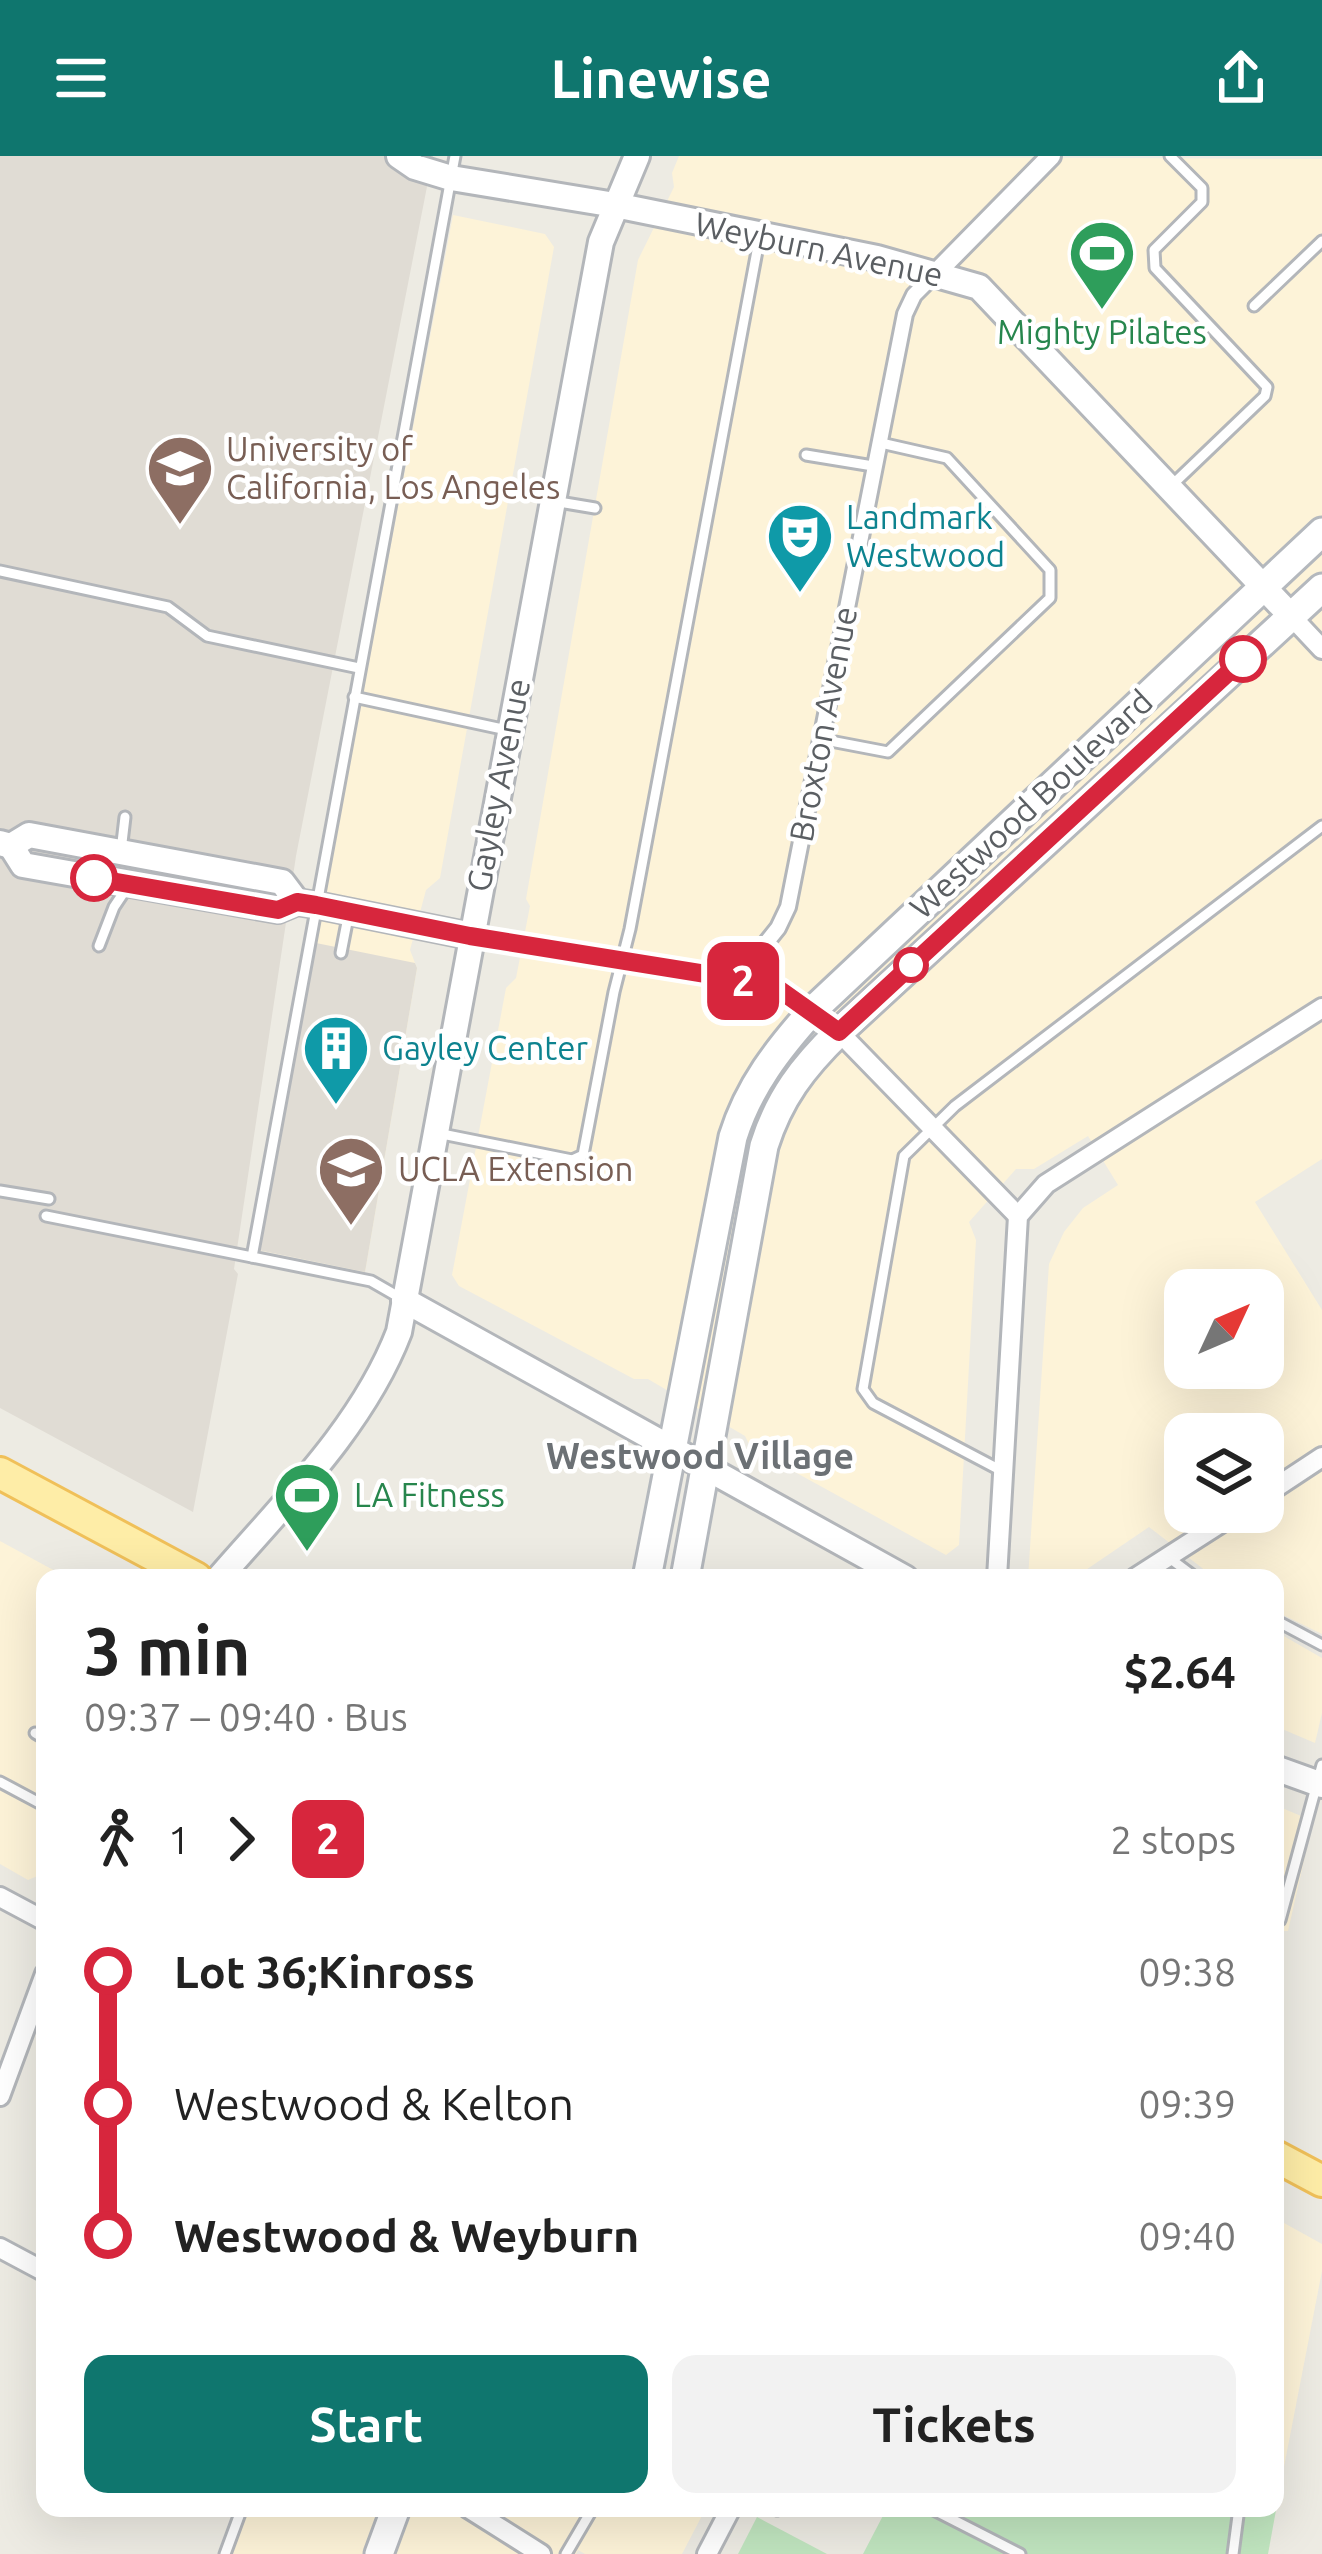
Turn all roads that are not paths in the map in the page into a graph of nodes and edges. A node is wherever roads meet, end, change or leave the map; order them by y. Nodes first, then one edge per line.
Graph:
1 (399, 156) edge
2 (638, 156) edge
3 (1051, 156) edge
4 (1170, 156) edge
5 (453, 167) edge
6 (615, 205) junction
7 (760, 235) junction
8 (1322, 241) edge
9 (936, 272) junction
10 (1254, 306) dead end
11 (881, 443) junction
12 (806, 454) dead end
13 (872, 466) junction
14 (1170, 487) junction
15 (551, 501) junction
16 (595, 508) dead end
17 (1322, 532) edge
18 (0, 571) edge
19 (1263, 587) junction
20 (1322, 588) edge
21 (1291, 616) junction
22 (1322, 649) edge
23 (359, 668) junction
24 (354, 697) junction
25 (508, 730) junction
26 (820, 739) junction
27 (125, 817) dead end
28 (1322, 826) edge
29 (6, 845) edge
30 (121, 851) junction
31 (129, 884) junction
32 (306, 903) junction
33 (349, 912) junction
34 (470, 936) junction
35 (99, 946) dead end
36 (341, 953) dead end
37 (623, 961) junction
38 (737, 979) junction
39 (1322, 1008) edge
40 (813, 1010) junction
41 (839, 1032) junction
42 (931, 1129) junction
43 (436, 1133) junction
44 (0, 1191) edge
45 (49, 1199) dead end
46 (46, 1216) dead end
47 (1018, 1216) junction
48 (252, 1257) junction
49 (404, 1300) junction
50 (673, 1448) junction
51 (1322, 1457) edge
52 (704, 1466) junction
53 (1002, 1471) junction
54 (0, 1473) edge
55 (1284, 1482) edge
56 (1205, 1533) edge
57 (1168, 1557) junction
58 (179, 1569) edge
59 (226, 1569) edge
60 (649, 1569) edge
61 (687, 1569) edge
62 (889, 1569) edge
63 (997, 1569) edge
64 (1149, 1569) edge
65 (1184, 1569) edge
66 (1284, 1625) edge
67 (1322, 1646) edge
68 (1284, 1770) edge
69 (1320, 1778) edge
70 (0, 1782) edge
71 (36, 1800) edge
72 (0, 1897) edge
73 (1284, 1907) edge
74 (36, 1916) edge
75 (36, 1998) edge
76 (0, 2096) edge
77 (1284, 2161) edge
78 (1322, 2181) edge
79 (0, 2248) edge
80 (36, 2267) edge
81 (239, 2517) edge
82 (393, 2517) edge
83 (482, 2517) edge
84 (588, 2517) edge
85 (726, 2517) edge
86 (948, 2517) edge
87 (1238, 2517) edge
88 (225, 2554) edge
89 (379, 2554) edge
90 (541, 2554) edge
91 (566, 2554) edge
92 (707, 2554) edge
93 (1020, 2554) edge
94 (1233, 2554) edge

1 - 5 street, Weyburn Avenue
2 - 6 street, Gayley Avenue
3 - 9 street, Broxton Avenue
4 - 14 lane
5 - 6 street, Weyburn Avenue
5 - 23 lane
6 - 7 street, Weyburn Avenue
6 - 15 street, Gayley Avenue
7 - 9 street, Weyburn Avenue
7 - 37 lane
8 - 10 lane
9 - 11 street, Broxton Avenue
9 - 14 street, Weyburn Avenue
11 - 13 street, Broxton Avenue
11 - 26 lane
12 - 13 lane
13 - 26 street, Broxton Avenue
14 - 19 street, Weyburn Avenue
15 - 16 lane
15 - 25 street, Gayley Avenue
17 - 19 main road, Westwood Boulevard
18 - 23 lane
19 - 21 street, Weyburn Avenue
19 - 40 main road, Westwood Boulevard
20 - 21 main road, Westwood Boulevard
21 - 22 street, Weyburn Avenue
21 - 41 main road, Westwood Boulevard
23 - 24 lane
24 - 25 lane
24 - 32 lane
25 - 34 street, Gayley Avenue
26 - 38 street, Broxton Avenue
27 - 30 lane
28 - 42 lane
29 - 30 street
29 - 31 street
30 - 32 street
31 - 32 street
31 - 35 lane
32 - 33 street
32 - 48 lane
33 - 34 street
33 - 36 lane
34 - 37 street
34 - 43 street, Gayley Avenue
37 - 38 street
37 - 43 lane
38 - 40 street
39 - 47 street
40 - 41 street
40 - 50 main road, Westwood Boulevard
41 - 42 street
41 - 52 main road, Westwood Boulevard
42 - 47 street
42 - 53 lane
43 - 49 street, Gayley Avenue
44 - 45 lane
46 - 48 lane
47 - 53 street
48 - 49 lane
49 - 50 street
49 - 59 street, Gayley Avenue
50 - 52 street
50 - 60 main road, Westwood Boulevard
51 - 55 street
52 - 61 main road, Westwood Boulevard
52 - 62 street
53 - 63 street
54 - 58 main road
56 - 57 street
57 - 64 street
57 - 65 lane
66 - 67 lane
68 - 69 street
69 - 73 lane
70 - 71 lane
72 - 74 street
75 - 76 street
77 - 78 main road
79 - 80 street
81 - 88 lane
82 - 89 main road
83 - 90 street
84 - 91 lane
85 - 92 street
86 - 93 lane
87 - 94 lane

